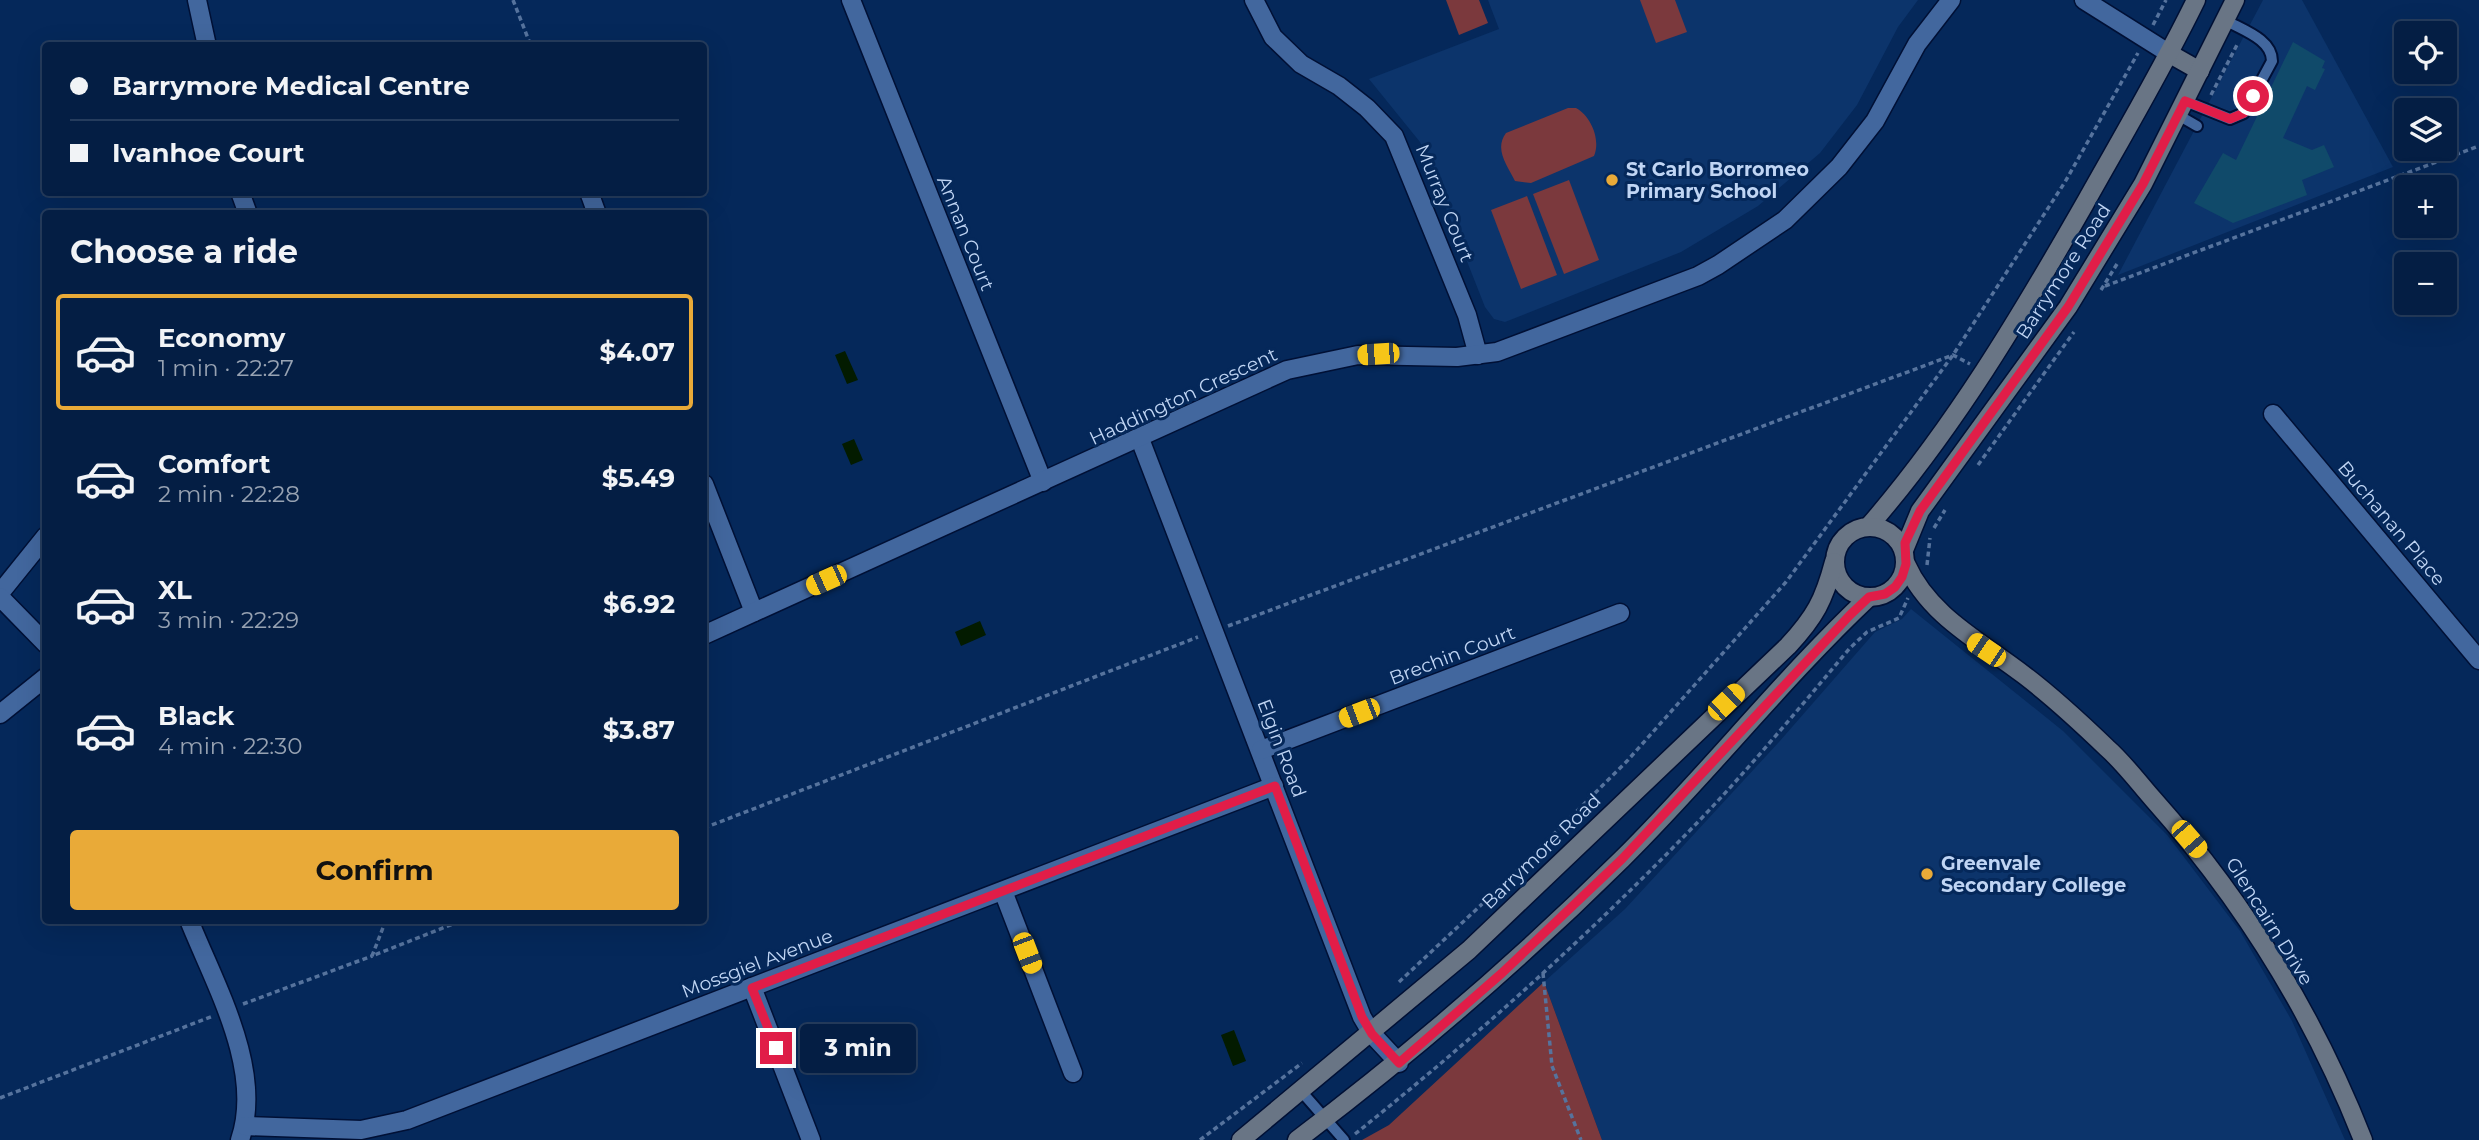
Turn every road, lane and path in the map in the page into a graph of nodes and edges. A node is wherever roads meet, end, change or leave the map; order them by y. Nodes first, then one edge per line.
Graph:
1 (197, 0) edge
2 (513, 0) edge
3 (851, 0) edge
4 (1254, 0) edge
5 (1951, 0) edge
6 (2084, 0) edge
7 (2166, 0) edge
8 (2196, 0) edge
9 (2235, 0) edge
10 (2225, 20) junction
11 (2146, 39) junction
12 (206, 42) edge
13 (529, 42) edge
14 (2170, 54) junction
15 (2200, 71) junction
16 (2181, 108) junction
17 (2197, 126) dead end
18 (2479, 146) edge
19 (2103, 287) dead end
20 (1478, 355) junction
21 (1953, 355) junction
22 (1983, 373) junction
23 (2019, 374) junction
24 (2036, 386) dead end
25 (2273, 414) dead end
26 (1140, 439) junction
27 (1042, 482) junction
28 (707, 492) edge
29 (1869, 526) junction
30 (42, 541) edge
31 (1905, 557) junction
32 (1834, 562) junction
33 (0, 595) edge
34 (1877, 596) junction
35 (754, 612) junction
36 (1620, 613) dead end
37 (1945, 616) junction
38 (1215, 631) junction
39 (707, 634) edge
40 (42, 641) edge
41 (2479, 660) edge
42 (42, 680) edge
43 (0, 714) edge
44 (1261, 750) junction
45 (1275, 786) junction
46 (707, 827) edge
47 (1003, 891) junction
48 (191, 924) edge
49 (384, 924) edge
50 (453, 924) edge
51 (372, 956) junction
52 (1543, 972) dead end
53 (752, 988) junction
54 (1392, 989) dead end
55 (225, 1011) junction
56 (1372, 1034) junction
57 (1312, 1056) dead end
58 (1399, 1063) junction
59 (1073, 1073) dead end
60 (1301, 1091) junction
61 (0, 1098) edge
62 (1325, 1119) junction
63 (243, 1133) edge
64 (811, 1140) edge
65 (1200, 1140) edge
66 (1241, 1140) edge
67 (1297, 1140) edge
68 (1344, 1140) edge
69 (1581, 1140) edge
70 (2363, 1140) edge

1 - 12 street
2 - 13 path
3 - 27 street, Annan Court
4 - 20 street, Murray Court
5 - 20 street, Haddington Crescent
6 - 11 street
7 - 11 path
8 - 14 street, Barrymore Road
9 - 10 street, Barrymore Road
10 - 15 street, Barrymore Road
10 - 16 lane
11 - 14 street
11 - 21 path
14 - 15 street
14 - 22 street, Barrymore Road
15 - 16 street, Barrymore Road
16 - 17 lane
16 - 23 street, Barrymore Road
18 - 19 path
20 - 26 street, Haddington Crescent
21 - 22 path
21 - 38 path
21 - 54 path
22 - 29 street, Barrymore Road
23 - 24 path
23 - 31 street, Barrymore Road
25 - 41 street, Buchanan Place
26 - 27 street, Haddington Crescent
26 - 38 street, Elgin Road
27 - 35 street, Haddington Crescent
28 - 35 street
29 - 31 street
29 - 32 street
30 - 33 street
31 - 34 street
31 - 37 street, Glencairn Drive
32 - 34 street
32 - 56 street, Barrymore Road
33 - 40 street
34 - 37 street, Glencairn Drive
34 - 58 street
35 - 39 street, Haddington Crescent
36 - 44 street, Brechin Court
37 - 70 street, Glencairn Drive
38 - 44 street, Elgin Road
38 - 46 path
42 - 43 street
44 - 45 street, Elgin Road
45 - 47 street, Mossgiel Avenue
45 - 56 street, Elgin Road
47 - 53 street, Mossgiel Avenue
47 - 59 street
48 - 55 street
49 - 51 path
50 - 51 path
51 - 55 path
52 - 69 path
53 - 63 street, Mossgiel Avenue
53 - 64 street
55 - 61 path
55 - 63 street
56 - 58 street, Elgin Road
56 - 60 street, Barrymore Road
57 - 65 path
58 - 62 street
60 - 62 lane
60 - 66 street, Barrymore Road
62 - 67 street
62 - 68 lane

